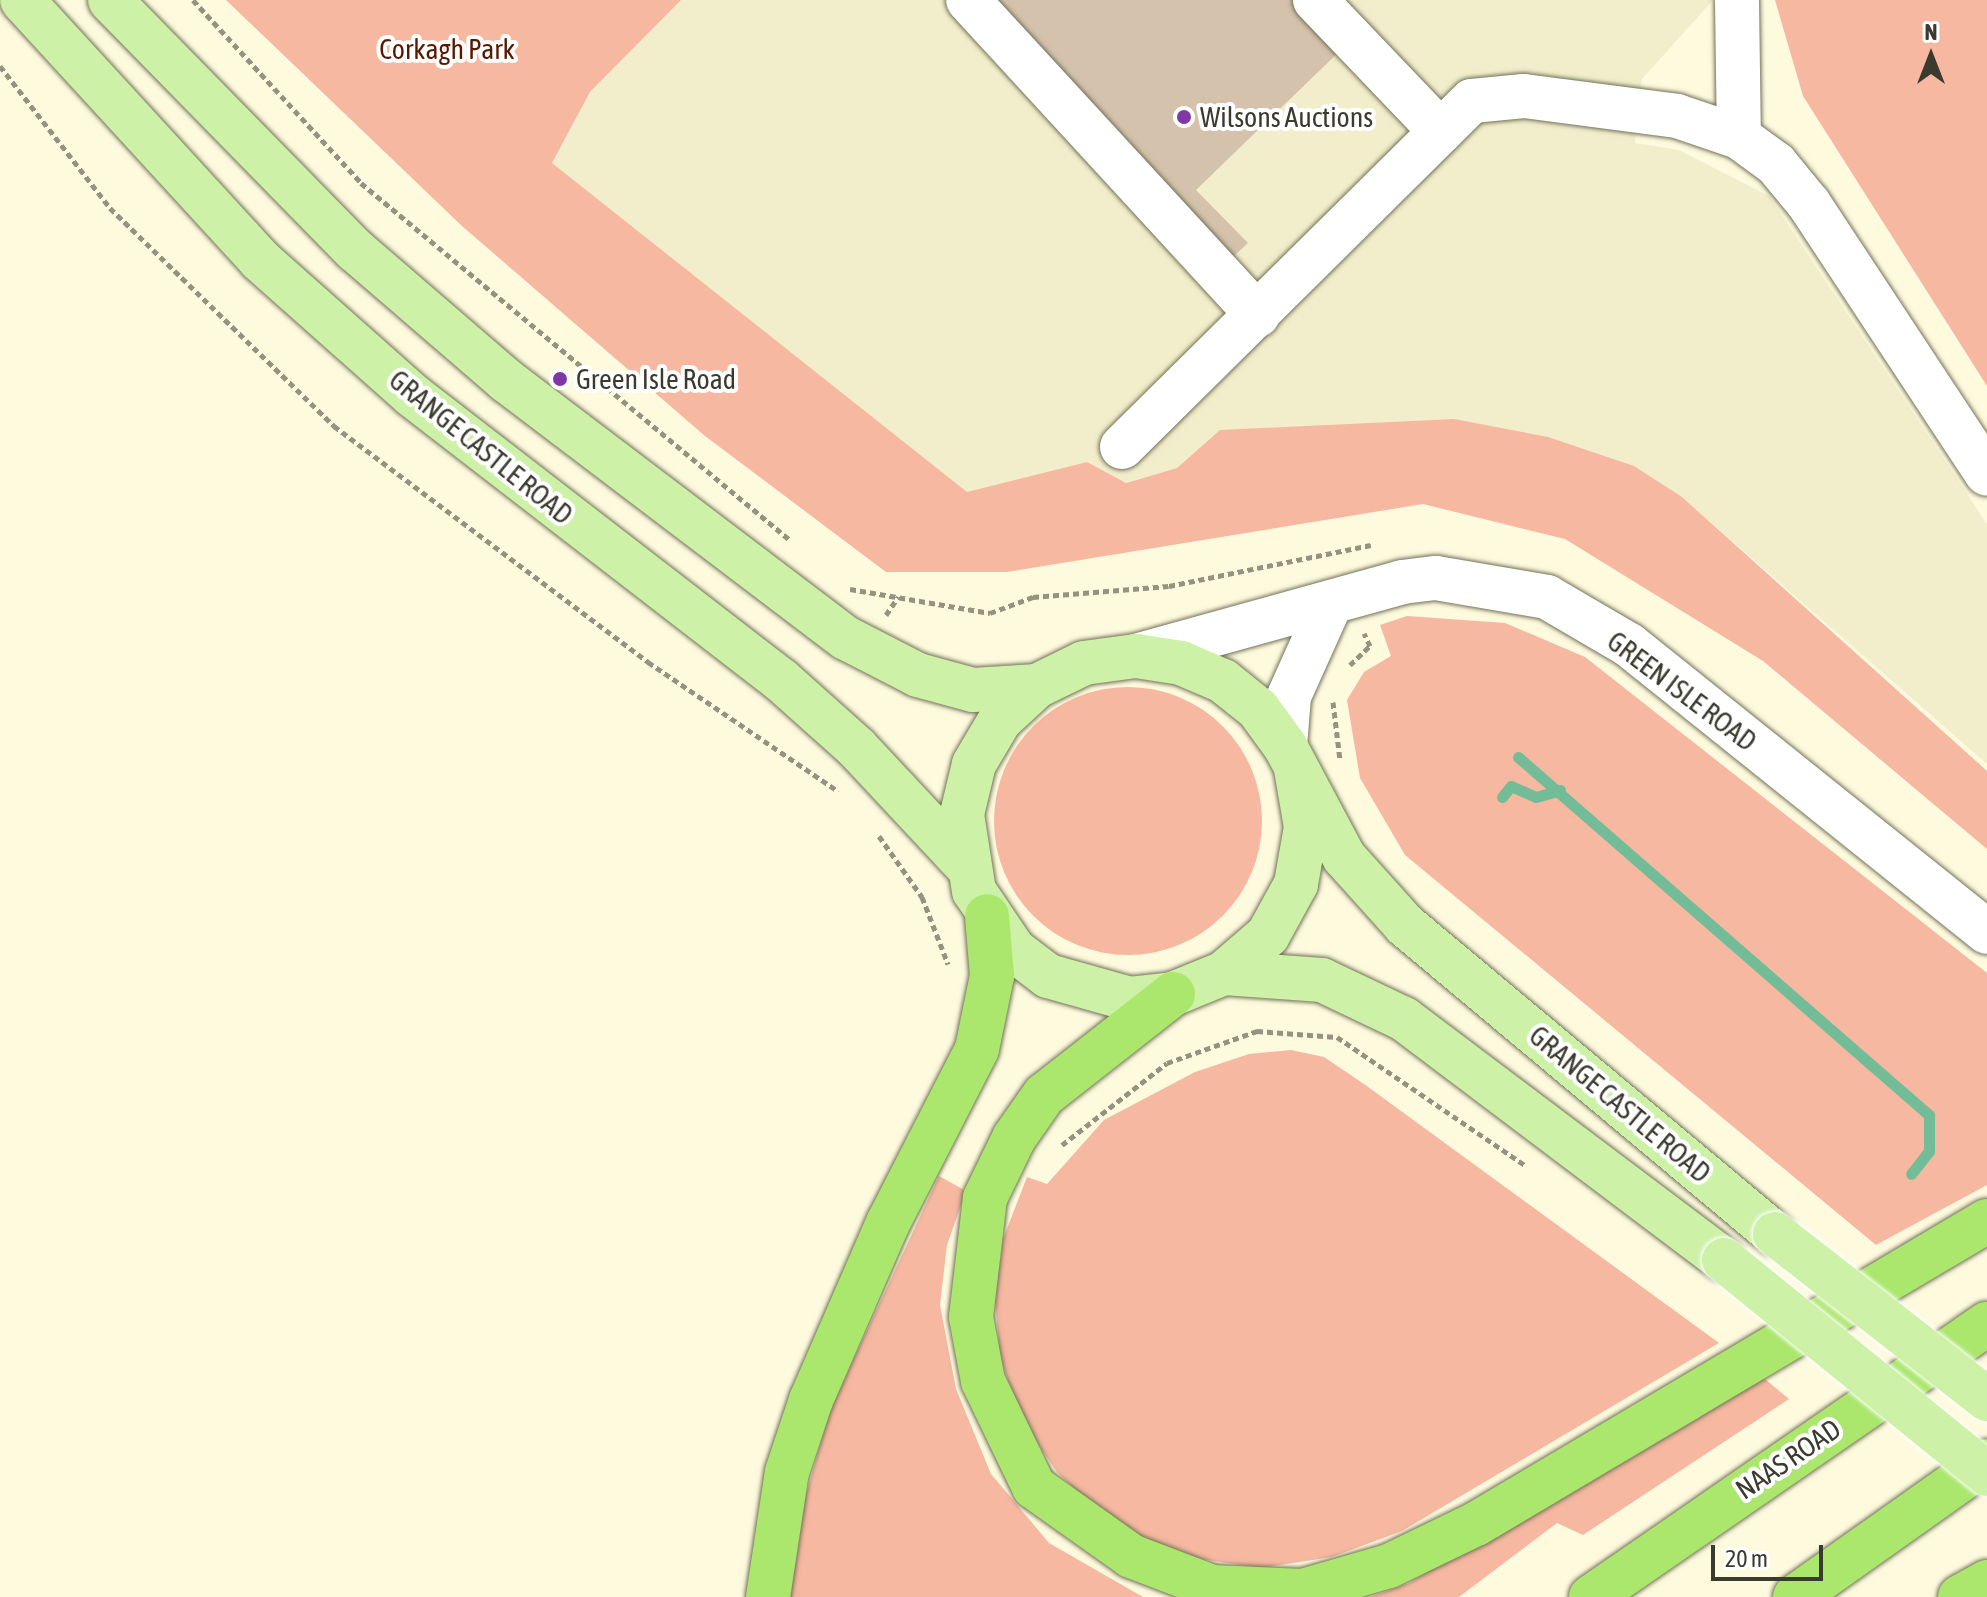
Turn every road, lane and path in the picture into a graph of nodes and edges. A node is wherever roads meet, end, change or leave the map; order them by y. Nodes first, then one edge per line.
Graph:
1 (22, 0) edge
2 (110, 0) edge
3 (193, 0) edge
4 (968, 0) edge
5 (1315, 0) edge
6 (1737, 0) edge
7 (0, 66) edge
8 (1441, 132) junction
9 (1739, 137) junction
10 (1258, 315) junction
11 (1122, 447) dead end
12 (1987, 474) edge
13 (1388, 543) dead end
14 (799, 548) dead end
15 (846, 588) dead end
16 (1329, 607) junction
17 (1370, 646) dead end
18 (1136, 656) junction
19 (1344, 671) dead end
20 (1037, 686) junction
21 (1338, 686) dead end
22 (1290, 758) junction
23 (1344, 779) dead end
24 (844, 795) dead end
25 (873, 827) dead end
26 (966, 865) junction
27 (987, 916) junction
28 (1987, 932) edge
29 (951, 971) dead end
30 (1224, 973) junction
31 (1173, 994) junction
32 (1054, 1153) dead end
33 (1537, 1174) dead end
34 (1987, 1221) edge
35 (1987, 1324) edge
36 (1987, 1399) edge
37 (1987, 1461) edge
38 (1987, 1474) edge
39 (1987, 1582) edge
40 (768, 1597) edge
41 (1591, 1597) edge
42 (1795, 1597) edge
43 (1960, 1597) edge

1 - 26 main road, GRANGE CASTLE ROAD
2 - 20 main road, GRANGE CASTLE ROAD
3 - 14 path
4 - 10 street
5 - 8 street
6 - 9 street
7 - 24 path
8 - 9 street
8 - 10 street
9 - 12 street
10 - 11 street
13 - 15 path
16 - 18 street, GREEN ISLE ROAD
16 - 22 street
16 - 28 street, GREEN ISLE ROAD
17 - 19 path
18 - 20 main road, GRANGE CASTLE ROAD
18 - 22 main road, GRANGE CASTLE ROAD
20 - 26 main road, GRANGE CASTLE ROAD
21 - 23 path
22 - 30 main road, GRANGE CASTLE ROAD
22 - 36 main road, GRANGE CASTLE ROAD, bridge
25 - 29 path
26 - 27 main road, GRANGE CASTLE ROAD
27 - 31 main road, GRANGE CASTLE ROAD
27 - 40 highway
30 - 31 main road, GRANGE CASTLE ROAD
30 - 38 main road, GRANGE CASTLE ROAD, bridge
31 - 34 highway
32 - 33 path
35 - 41 highway, NAAS ROAD
37 - 42 highway
39 - 43 highway

